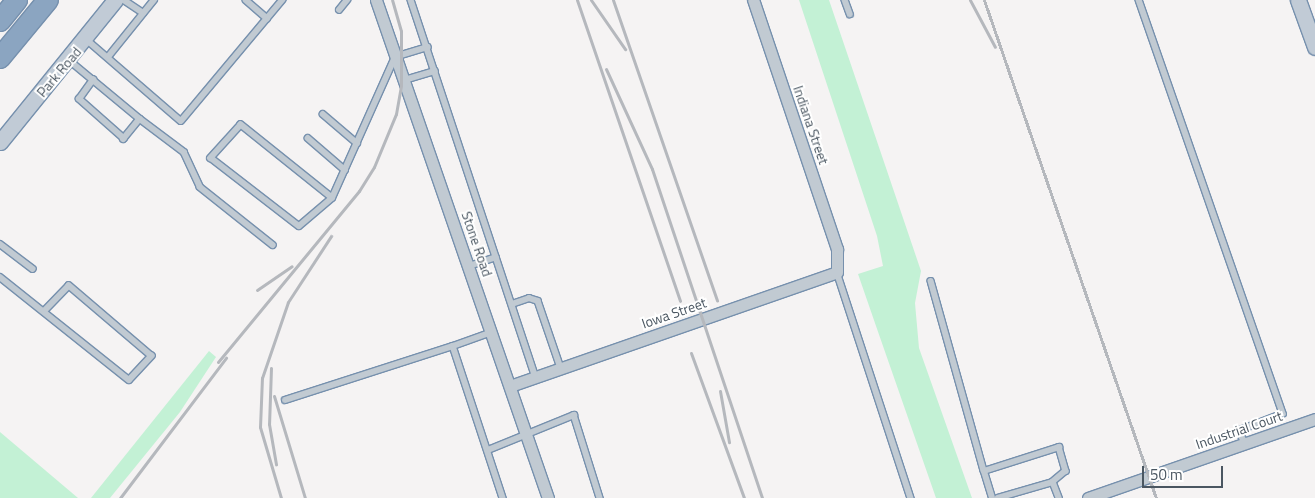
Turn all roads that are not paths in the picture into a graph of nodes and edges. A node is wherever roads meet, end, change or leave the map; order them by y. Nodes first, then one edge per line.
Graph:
1 (17, 0) edge
2 (48, 0) edge
3 (114, 0) edge
4 (124, 0) edge
5 (154, 0) edge
6 (246, 0) edge
7 (282, 0) edge
8 (347, 0) edge
9 (376, 0) edge
10 (411, 0) edge
11 (753, 0) edge
12 (845, 0) edge
13 (1139, 0) edge
14 (1298, 0) edge
15 (339, 10) dead end
16 (143, 13) junction
17 (850, 14) dead end
18 (267, 18) junction
19 (0, 21) edge
20 (86, 39) junction
21 (427, 47) junction
22 (1315, 47) edge
23 (108, 57) junction
24 (395, 57) junction
25 (0, 58) edge
26 (69, 60) junction
27 (435, 71) junction
28 (93, 80) junction
29 (405, 80) junction
30 (323, 114) dead end
31 (140, 119) junction
32 (308, 138) dead end
33 (0, 142) edge
34 (357, 143) junction
35 (345, 170) junction
36 (332, 198) junction
37 (0, 244) edge
38 (273, 245) dead end
39 (496, 257) junction
40 (469, 266) junction
41 (838, 267) junction
42 (33, 269) dead end
43 (0, 277) edge
44 (931, 281) dead end
45 (512, 304) junction
46 (45, 311) junction
47 (492, 332) junction
48 (453, 346) junction
49 (561, 368) junction
50 (536, 377) junction
51 (510, 386) junction
52 (285, 400) dead end
53 (1315, 419) edge
54 (527, 436) junction
55 (1246, 443) junction
56 (488, 450) junction
57 (984, 471) junction
58 (1053, 482) junction
59 (503, 498) edge
60 (548, 498) edge
61 (600, 498) edge
62 (912, 498) edge
63 (992, 498) edge
64 (998, 498) edge
65 (1059, 498) edge
66 (1088, 498) edge

1 - 19 highway
2 - 25 highway
3 - 20 street, Park Road
4 - 16 lane
5 - 16 lane
6 - 18 lane
7 - 18 lane
8 - 15 lane
9 - 24 street, Stone Road
10 - 21 lane
11 - 41 street, Indiana Street
12 - 17 lane
13 - 55 lane
14 - 22 street
16 - 23 lane
18 - 23 lane
20 - 23 lane
20 - 26 street, Park Road
21 - 24 lane
21 - 27 lane
24 - 29 street, Stone Road
24 - 34 lane
26 - 28 lane
26 - 33 street, Park Road
27 - 29 lane
27 - 39 lane
28 - 31 lane
28 - 31 lane
29 - 40 street, Stone Road
30 - 34 lane
31 - 38 lane
32 - 35 lane
34 - 35 lane
35 - 36 lane
36 - 36 lane
37 - 42 lane
39 - 40 lane
39 - 45 lane
40 - 47 street, Stone Road
41 - 49 street, Iowa Street
41 - 62 lane
43 - 46 lane
44 - 57 lane
45 - 49 lane
45 - 50 lane
46 - 46 lane
47 - 48 lane
47 - 51 street, Stone Road
48 - 52 lane
48 - 56 lane
49 - 50 street, Iowa Street
50 - 51 street, Iowa Street
51 - 54 street, Stone Road
53 - 55 street, Industrial Court
54 - 56 lane
54 - 60 street, Stone Road
54 - 61 lane
55 - 66 street, Industrial Court
56 - 59 lane
57 - 58 lane
57 - 63 lane
58 - 64 lane
58 - 65 lane

